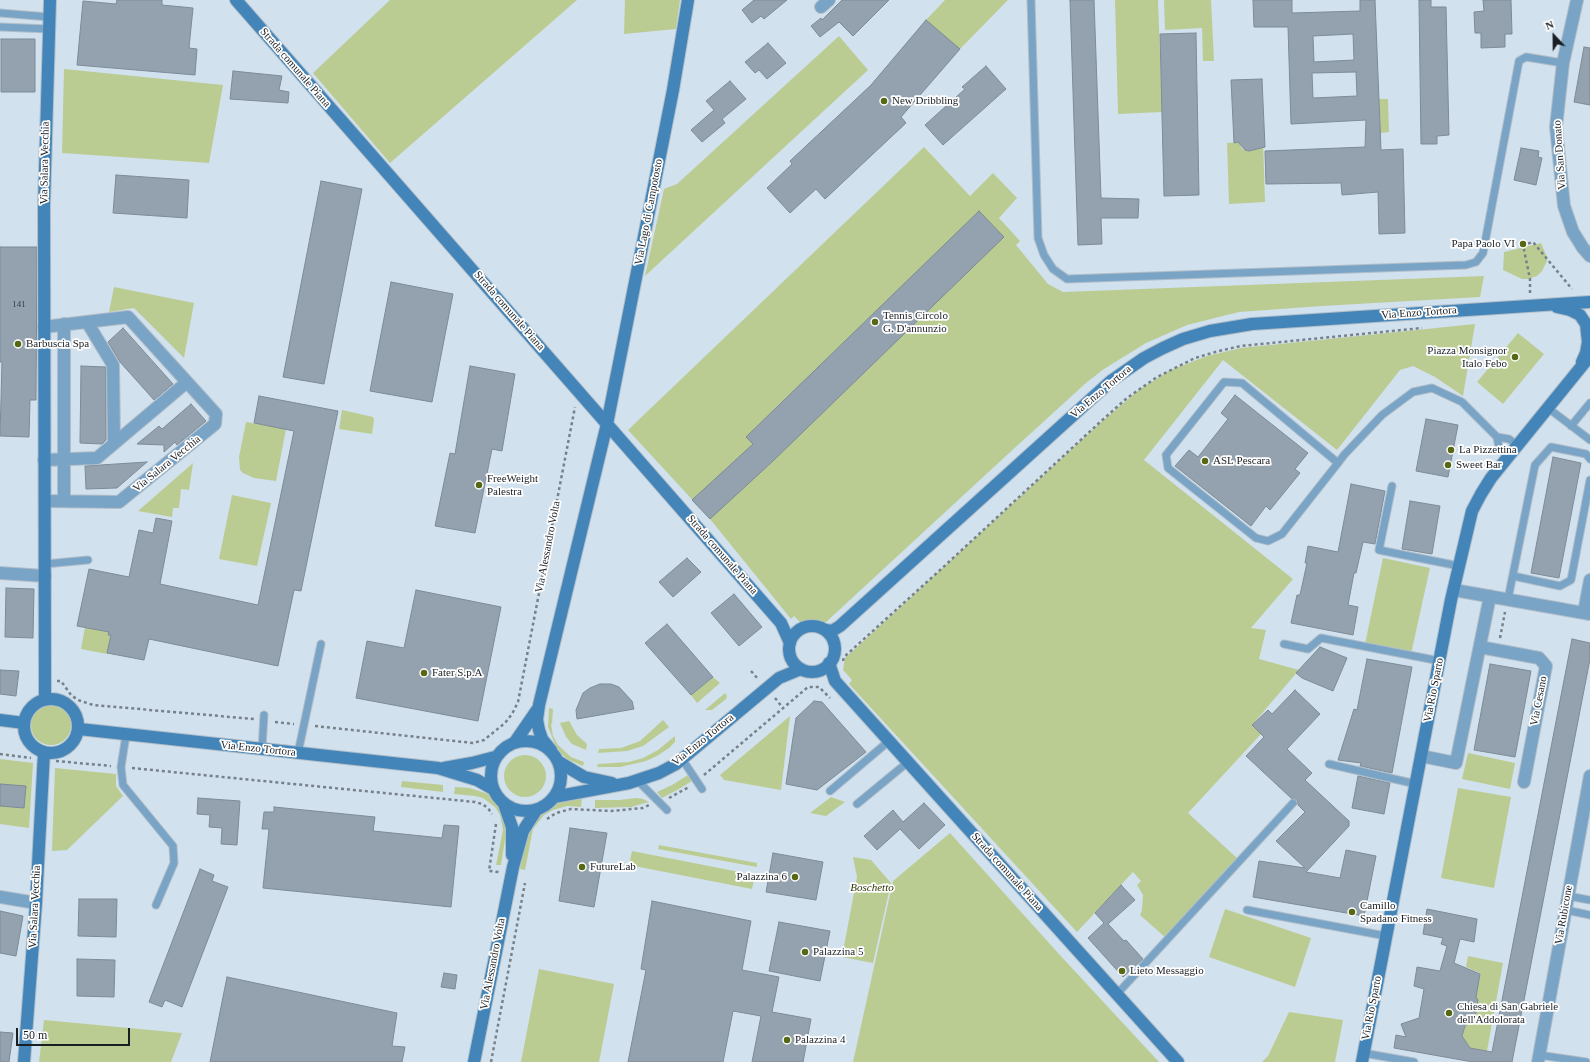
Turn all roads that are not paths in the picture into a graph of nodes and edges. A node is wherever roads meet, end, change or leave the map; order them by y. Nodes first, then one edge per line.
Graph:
1 (50, 0) edge
2 (236, 0) edge
3 (688, 0) edge
4 (1031, 0) edge
5 (1577, 0) edge
6 (0, 13) edge
7 (49, 23) junction
8 (0, 27) edge
9 (1563, 64) junction
10 (1590, 256) edge
11 (1590, 293) edge
12 (1590, 302) edge
13 (1542, 305) junction
14 (87, 322) junction
15 (64, 324) junction
16 (44, 327) junction
17 (1590, 356) edge
18 (1579, 370) junction
19 (187, 382) junction
20 (1590, 403) edge
21 (1548, 408) junction
22 (607, 424) junction
23 (1572, 426) junction
24 (1497, 437) junction
25 (1590, 440) edge
26 (114, 443) junction
27 (1518, 446) junction
28 (1509, 457) junction
29 (64, 459) junction
30 (44, 460) junction
31 (1590, 460) edge
32 (1338, 463) junction
33 (1590, 480) edge
34 (1392, 486) dead end
35 (44, 501) junction
36 (64, 502) junction
37 (88, 560) dead end
38 (1459, 566) junction
39 (45, 570) junction
40 (0, 573) edge
41 (1513, 576) junction
42 (1590, 580) edge
43 (1454, 590) junction
44 (1490, 596) junction
45 (1508, 599) junction
46 (1587, 613) edge
47 (848, 618) junction
48 (781, 623) junction
49 (801, 629) junction
50 (826, 630) junction
51 (790, 643) junction
52 (321, 644) dead end
53 (834, 644) junction
54 (1284, 644) dead end
55 (1480, 647) junction
56 (791, 656) junction
57 (1440, 661) junction
58 (830, 663) junction
59 (807, 670) junction
60 (779, 678) junction
61 (835, 681) junction
62 (45, 699) junction
63 (539, 705) junction
64 (264, 715) dead end
65 (0, 720) edge
66 (24, 723) junction
67 (79, 729) junction
68 (126, 735) junction
69 (889, 741) junction
70 (515, 742) junction
71 (262, 749) junction
72 (551, 750) junction
73 (298, 753) junction
74 (44, 756) junction
75 (1421, 756) junction
76 (495, 757) junction
77 (682, 759) junction
78 (558, 762) junction
79 (908, 762) junction
80 (1329, 764) dead end
81 (438, 768) junction
82 (1590, 776) edge
83 (638, 781) junction
84 (1524, 782) dead end
85 (619, 784) junction
86 (1416, 784) junction
87 (493, 789) junction
88 (702, 789) dead end
89 (830, 791) dead end
90 (554, 797) junction
91 (1292, 803) dead end
92 (504, 804) junction
93 (857, 804) dead end
94 (537, 809) junction
95 (667, 810) dead end
96 (513, 867) junction
97 (1568, 896) junction
98 (0, 897) edge
99 (1590, 900) edge
100 (36, 903) junction
101 (156, 905) dead end
102 (1247, 910) dead end
103 (1566, 910) junction
104 (1590, 915) edge
105 (1386, 936) junction
106 (1117, 994) junction
107 (1362, 1058) edge
108 (1539, 1059) edge
109 (24, 1062) edge
110 (474, 1062) edge
111 (1178, 1062) edge
112 (1414, 1062) edge
113 (1586, 1062) edge

1 - 7 street, Via Salara Vecchia
2 - 22 street, Strada comunale Piana
3 - 22 street, Via Lago di Campotosto
4 - 9 lane
5 - 9 street, Via San Donato
6 - 7 lane
7 - 8 lane
7 - 16 street, Via Salara Vecchia
9 - 10 street, Via San Donato
11 - 13 street
12 - 13 street, Via Enzo Tortora
13 - 18 street
13 - 47 street, Via Enzo Tortora
14 - 15 street, Via Salara Vecchia
14 - 19 street, Via Salara Vecchia
14 - 26 street
15 - 16 street, Via Salara Vecchia
15 - 29 street
16 - 30 street, Via Salara Vecchia
17 - 18 street, Via Rio Sparto
18 - 21 street, Via Rio Sparto
19 - 26 street
19 - 36 street, Via Salara Vecchia
20 - 23 lane
21 - 23 lane
21 - 27 street, Via Rio Sparto
22 - 48 street, Strada comunale Piana
22 - 63 street
23 - 25 lane
24 - 27 lane
24 - 28 lane
24 - 32 lane
26 - 29 street
27 - 28 street, Via Rio Sparto
28 - 38 street, Via Rio Sparto
29 - 30 street
29 - 36 street
30 - 35 street, Via Salara Vecchia
31 - 41 lane
32 - 32 lane
33 - 41 lane
34 - 38 lane
35 - 36 street, Via Salara Vecchia
35 - 39 street, Via Salara Vecchia
37 - 39 lane
38 - 43 street, Via Rio Sparto
39 - 40 street
39 - 62 street, Via Salara Vecchia
41 - 45 lane
42 - 46 street
43 - 44 street
43 - 57 street, Via Rio Sparto
44 - 45 street
44 - 55 street
45 - 46 street
47 - 50 street, Via Enzo Tortora
47 - 53 street, Via Enzo Tortora
48 - 49 street
48 - 51 street, Strada comunale Piana
49 - 50 street
49 - 51 street
50 - 53 street
51 - 56 street
52 - 73 lane
53 - 58 street
54 - 57 lane
55 - 75 street
55 - 84 street, Via Cesano
56 - 59 street
56 - 60 street, Via Enzo Tortora
57 - 75 street, Via Rio Sparto
58 - 59 street
58 - 61 street, Strada comunale Piana
59 - 60 street, Via Enzo Tortora
59 - 61 street, Strada comunale Piana
60 - 77 street, Via Enzo Tortora
61 - 69 street, Strada comunale Piana
62 - 66 street
62 - 67 street
63 - 70 street
63 - 72 street
64 - 71 lane
65 - 66 street
66 - 74 street
67 - 68 street, Via Enzo Tortora
67 - 74 street
68 - 71 street, Via Enzo Tortora
68 - 101 lane
69 - 79 street, Strada comunale Piana
69 - 89 lane
70 - 72 street
70 - 76 street
71 - 73 street, Via Enzo Tortora
72 - 78 street
73 - 81 street, Via Enzo Tortora
74 - 100 street, Via Salara Vecchia
75 - 86 street, Via Rio Sparto
76 - 81 street, Via Enzo Tortora
76 - 87 street
77 - 83 street, Via Enzo Tortora
77 - 88 lane
78 - 85 street, Via Enzo Tortora
78 - 90 street
79 - 93 lane
79 - 106 street, Strada comunale Piana
80 - 86 lane
81 - 87 street, Via Enzo Tortora
82 - 97 street, Via Rubicone
83 - 85 street, Via Enzo Tortora
83 - 95 lane
85 - 90 street, Via Enzo Tortora
86 - 105 street, Via Rio Sparto
87 - 92 street
90 - 94 street
91 - 106 lane
92 - 94 street
92 - 96 street, Via Alessandro Volta
94 - 96 street, Via Alessandro Volta
96 - 110 street, Via Alessandro Volta
97 - 99 lane
97 - 103 street, Via Rubicone
98 - 100 street
100 - 109 street, Via Salara Vecchia
102 - 105 lane
103 - 104 lane
103 - 108 street, Via Rubicone
105 - 107 street, Via Rio Sparto
106 - 111 street, Strada comunale Piana
107 - 112 lane
108 - 113 lane, Via Rubicone

